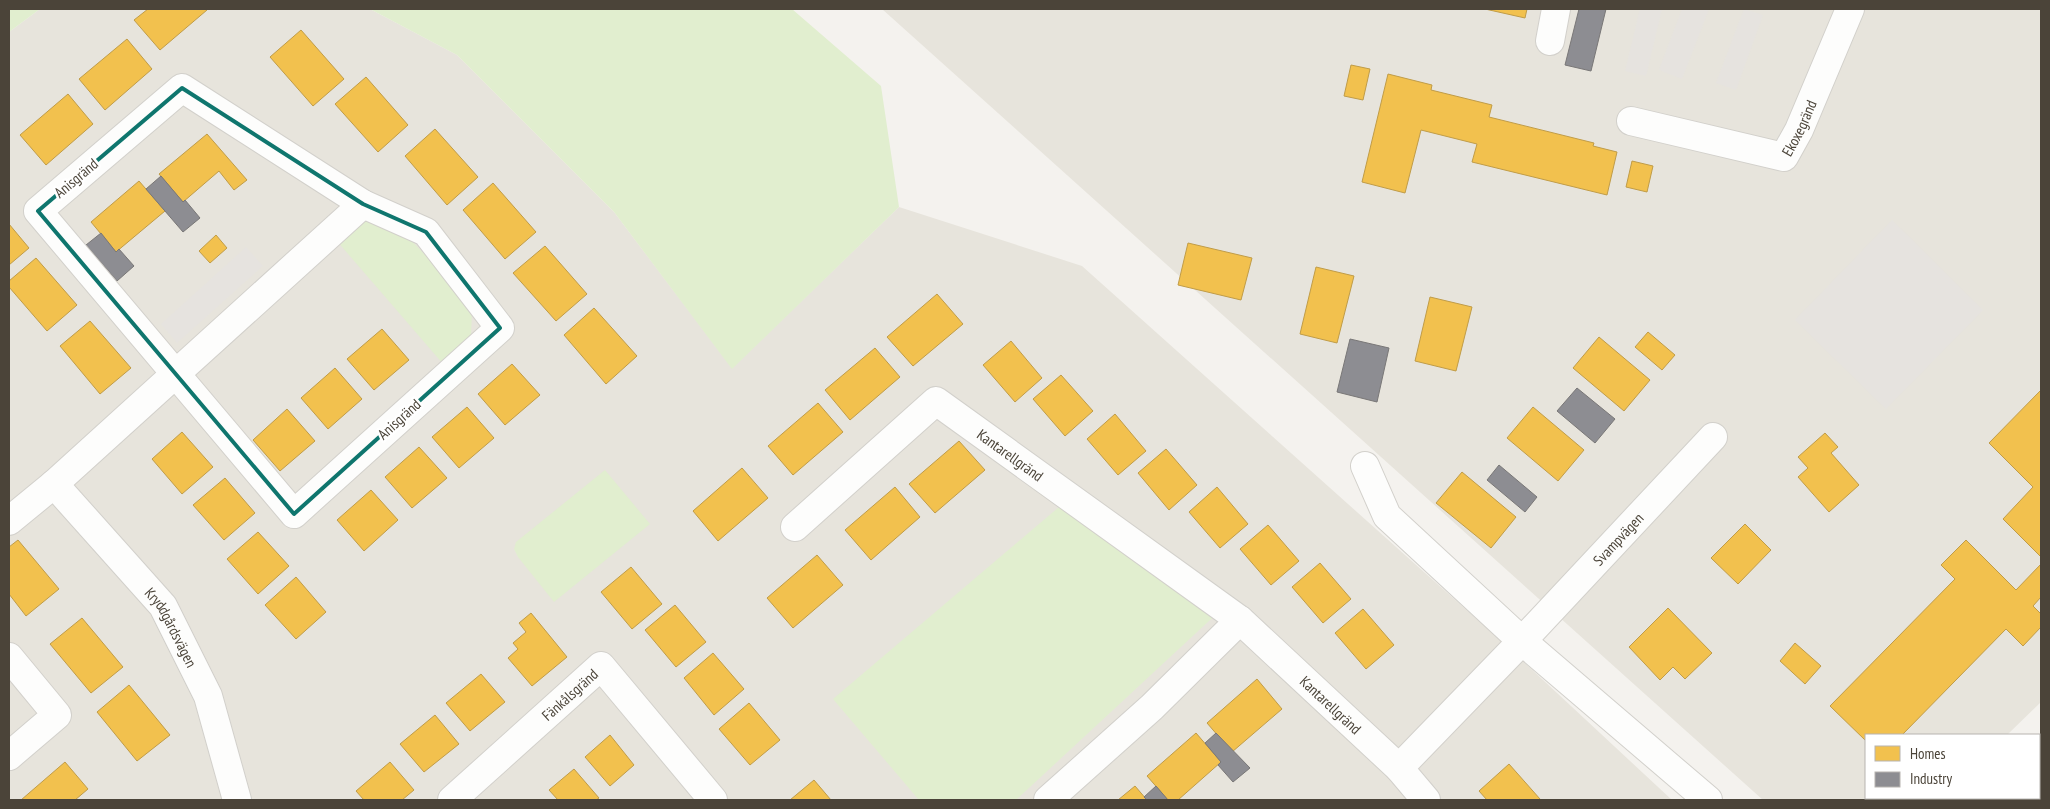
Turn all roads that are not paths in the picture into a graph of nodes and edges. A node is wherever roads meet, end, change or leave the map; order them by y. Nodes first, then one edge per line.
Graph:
1 (1556, 9) edge
2 (1850, 9) edge
3 (1550, 41) dead end
4 (1631, 121) dead end
5 (363, 204) junction
6 (176, 374) junction
7 (1713, 437) dead end
8 (1365, 466) dead end
9 (54, 484) junction
10 (9, 521) edge
11 (795, 528) dead end
12 (1240, 620) junction
13 (1522, 641) junction
14 (9, 657) edge
15 (9, 756) edge
16 (1399, 768) junction
17 (237, 800) edge
18 (452, 800) edge
19 (713, 800) edge
20 (1048, 800) edge
21 (1426, 800) edge
22 (1708, 800) edge

1 - 3 street
2 - 4 street, Ekoxegränd
5 - 6 street
5 - 6 street, Anisgränd
5 - 6 street, Anisgränd
6 - 9 street
7 - 13 street, Svampvägen
8 - 13 street
9 - 10 street
9 - 17 street, Kryddgårdsvägen
11 - 12 street, Kantarellgränd
12 - 16 street, Kantarellgränd
12 - 20 street
13 - 16 street
13 - 22 street
14 - 15 street
16 - 21 street, Kantarellgränd
18 - 19 street, Fänkålsgränd

